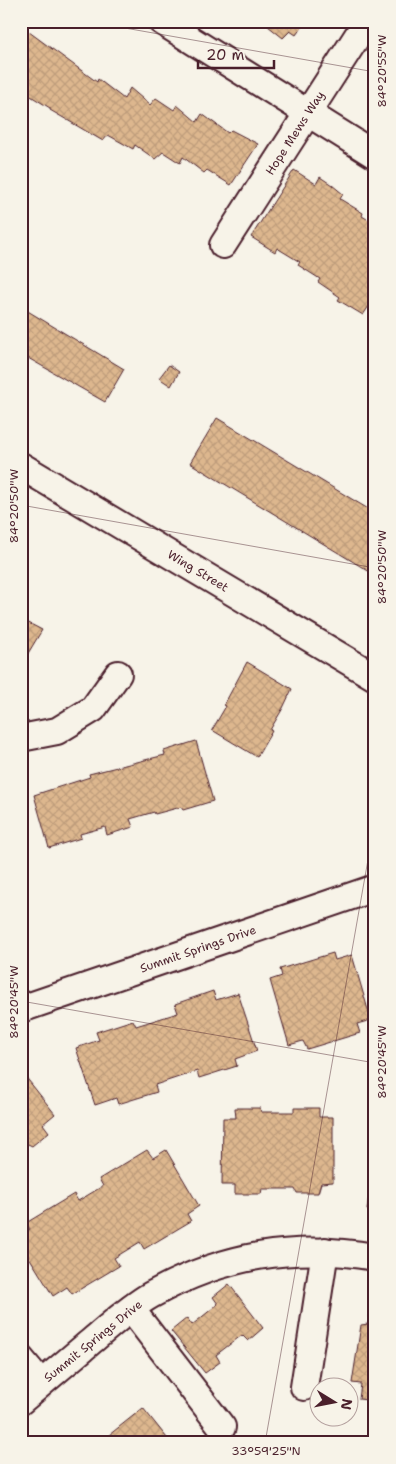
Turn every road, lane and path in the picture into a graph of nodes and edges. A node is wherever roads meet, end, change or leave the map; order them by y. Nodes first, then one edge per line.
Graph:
1 (161, 21) edge
2 (367, 21) edge
3 (307, 113) junction
4 (375, 155) edge
5 (223, 245) dead end
6 (21, 466) edge
7 (118, 674) dead end
8 (375, 677) edge
9 (21, 738) edge
10 (375, 888) edge
11 (21, 1009) edge
12 (325, 1251) junction
13 (375, 1257) edge
14 (131, 1309) junction
15 (21, 1359) edge
16 (41, 1384) junction
17 (304, 1387) dead end
18 (21, 1401) edge
19 (222, 1427) dead end

1 - 3 street
2 - 3 street, Hope Mews Way
3 - 4 street
3 - 5 street, Hope Mews Way
6 - 8 street, Wing Street
7 - 9 street
10 - 11 street, Summit Springs Drive
12 - 13 street, Summit Springs Drive
12 - 14 street, Summit Springs Drive
12 - 17 street
14 - 16 street, Summit Springs Drive
14 - 19 street
15 - 16 street, Summit Springs Drive
16 - 18 street

